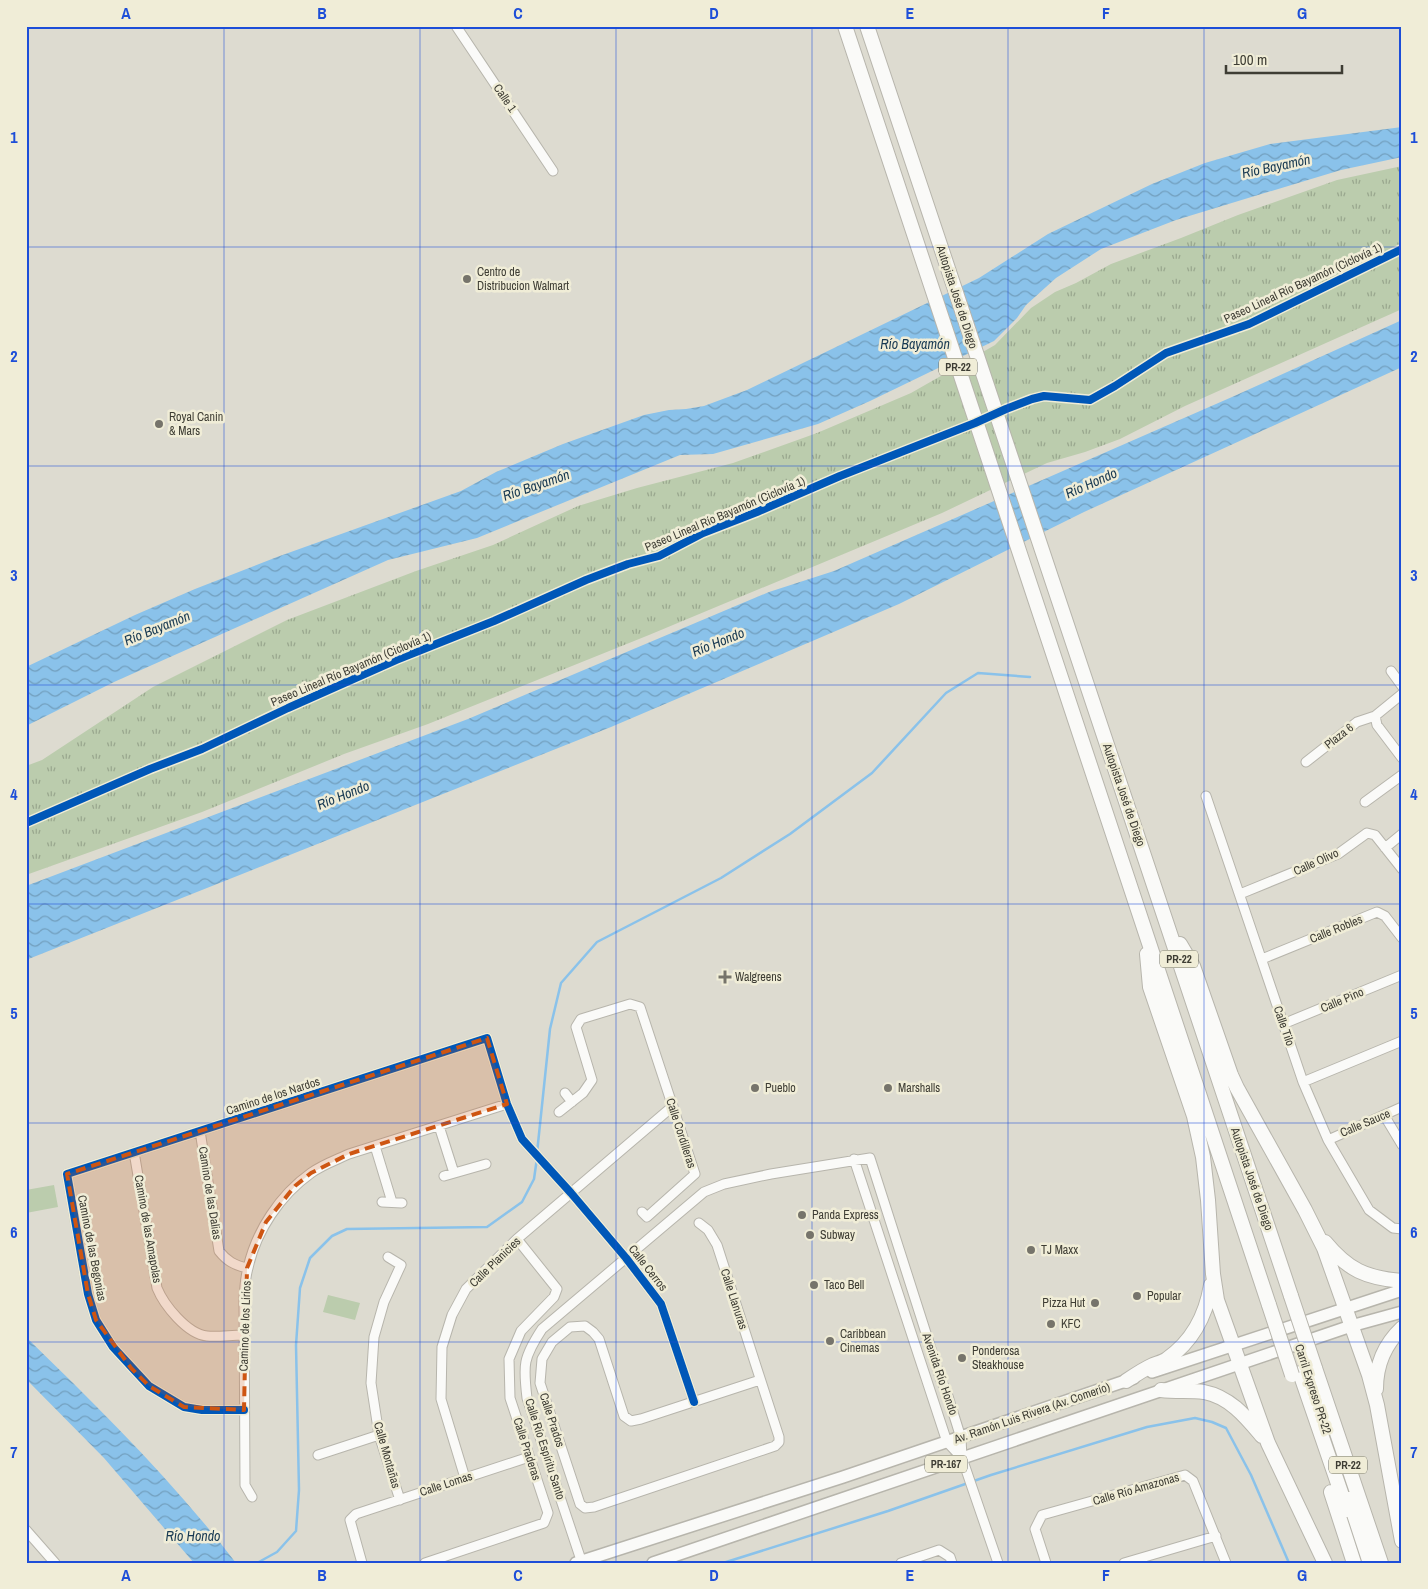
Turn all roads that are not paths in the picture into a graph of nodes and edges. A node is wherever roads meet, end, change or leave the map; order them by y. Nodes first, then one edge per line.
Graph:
1 (456, 26) edge
2 (845, 26) edge
3 (867, 26) edge
4 (553, 171) dead end
5 (1066, 624) junction
6 (1391, 671) dead end
7 (1402, 686) edge
8 (1402, 694) edge
9 (1375, 716) junction
10 (1402, 758) edge
11 (1306, 762) dead end
12 (1402, 775) edge
13 (1206, 796) dead end
14 (1365, 802) dead end
15 (1402, 834) edge
16 (1385, 848) junction
17 (1402, 869) edge
18 (1130, 885) junction
19 (1240, 894) junction
20 (1166, 922) junction
21 (1145, 931) junction
22 (1402, 938) edge
23 (1262, 960) junction
24 (1402, 975) edge
25 (1283, 1024) junction
26 (487, 1038) joint
27 (1402, 1041) edge
28 (1304, 1082) junction
29 (565, 1093) dead end
30 (572, 1102) junction
31 (507, 1104) junction
32 (673, 1106) junction
33 (1402, 1108) edge
34 (559, 1112) dead end
35 (1384, 1115) junction
36 (439, 1126) junction
37 (200, 1131) junction
38 (1328, 1140) junction
39 (1402, 1145) edge
40 (375, 1146) junction
41 (134, 1152) junction
42 (870, 1158) joint
43 (854, 1160) junction
44 (486, 1164) dead end
45 (454, 1173) junction
46 (67, 1174) joint
47 (444, 1176) dead end
48 (570, 1192) junction
49 (382, 1202) dead end
50 (392, 1202) junction
51 (402, 1202) dead end
52 (642, 1212) dead end
53 (699, 1223) dead end
54 (1314, 1228) junction
55 (1402, 1229) edge
56 (517, 1240) junction
57 (388, 1257) dead end
58 (626, 1258) junction
59 (247, 1268) junction
60 (1213, 1274) junction
61 (1402, 1281) edge
62 (1402, 1290) edge
63 (1280, 1301) junction
64 (1345, 1309) junction
65 (1402, 1312) edge
66 (1352, 1326) junction
67 (1402, 1328) edge
68 (243, 1335) junction
69 (1232, 1345) junction
70 (1239, 1364) junction
71 (1304, 1372) junction
72 (760, 1380) junction
73 (1126, 1381) junction
74 (1162, 1390) junction
75 (694, 1402) junction
76 (1377, 1405) junction
77 (244, 1410) junction
78 (379, 1435) junction
79 (961, 1438) junction
80 (947, 1442) junction
81 (1268, 1443) junction
82 (318, 1455) dead end
83 (530, 1457) junction
84 (962, 1458) junction
85 (465, 1478) junction
86 (252, 1497) dead end
87 (400, 1500) junction
88 (26, 1530) edge
89 (1216, 1536) junction
90 (1402, 1541) edge
91 (580, 1562) edge
92 (55, 1563) edge
93 (362, 1563) edge
94 (425, 1563) edge
95 (652, 1563) edge
96 (901, 1563) edge
97 (952, 1563) edge
98 (998, 1563) edge
99 (1046, 1563) edge
100 (1124, 1563) edge
101 (1226, 1563) edge
102 (1325, 1563) edge
103 (1354, 1563) edge
104 (1364, 1563) edge
105 (1370, 1563) edge
106 (1381, 1563) edge

1 - 4 street, Calle 1
2 - 18 highway, Autopista José de Diego / PR-22
3 - 5 highway, Autopista José de Diego / PR-22
5 - 20 highway, Autopista José de Diego / PR-22
5 - 63 highway
6 - 7 street
8 - 9 street, Plaza 6
9 - 10 street
9 - 11 street, Plaza 6
12 - 14 street
13 - 19 street, Calle Tilo
15 - 16 street
16 - 17 street
16 - 19 street, Calle Olivo
18 - 21 highway, Autopista José de Diego / PR-22
18 - 63 highway
19 - 23 street, Calle Tilo
20 - 54 highway
20 - 63 highway, Autopista José de Diego / PR-22
21 - 60 highway
21 - 63 highway, Autopista José de Diego / PR-22
22 - 23 street, Calle Robles
23 - 25 street, Calle Tilo
24 - 25 street, Calle Pino
25 - 28 street, Calle Tilo
26 - 31 street, Calle Cerros
26 - 37 street, Camino de los Nardos
27 - 28 street
28 - 38 street, Calle Tilo
29 - 30 street
30 - 32 street, Calle Cordilleras
30 - 34 street
31 - 36 street, Camino de los Lirios
31 - 48 street, Calle Cerros
32 - 48 street, Calle Planicies
32 - 52 street, Calle Cordilleras
33 - 35 street, Calle Sauce
35 - 38 street, Calle Sauce
35 - 39 street
36 - 40 street, Camino de los Lirios
36 - 45 street
37 - 41 street, Camino de los Nardos
37 - 59 street, Camino de las Dalias
38 - 55 street, Calle Tilo
40 - 50 street
40 - 59 street, Camino de los Lirios
41 - 46 street, Camino de los Nardos
41 - 68 street, Camino de las Amapolas
42 - 43 street, Calle Río Espíritu Santo
42 - 79 street, Avenida Río Hondo
43 - 58 street, Calle Río Espíritu Santo
43 - 80 street, Avenida Río Hondo
44 - 45 street
45 - 47 street
46 - 77 street, Camino de las Begonias
48 - 56 street, Calle Planicies
48 - 58 street, Calle Cerros
49 - 50 street
50 - 51 street
53 - 72 street, Calle Llanuras
54 - 61 highway
54 - 64 highway
56 - 83 street, Calle Praderas
56 - 85 street, Calle Planicies
57 - 78 street, Calle Montañas
58 - 75 street, Calle Cerros
58 - 91 street, Calle Río Espíritu Santo
59 - 68 street, Camino de los Lirios
60 - 69 highway
60 - 73 highway
62 - 64 main road, Av. Ramón Luis Rivera (Av. Comerío) / PR-167
63 - 71 highway, Autopista José de Diego / PR-22, bridge
63 - 71 highway, Autopista José de Diego / PR-22, bridge
64 - 66 highway
64 - 69 main road, Av. Ramón Luis Rivera (Av. Comerío) / PR-167
65 - 66 main road, Av. Ramón Luis Rivera (Av. Comerío) / PR-167
66 - 70 main road, Av. Ramón Luis Rivera (Av. Comerío) / PR-167
66 - 76 highway
67 - 76 highway
68 - 77 street, Camino de los Lirios
69 - 70 highway
69 - 73 main road, Av. Ramón Luis Rivera (Av. Comerío) / PR-167
70 - 74 main road, Av. Ramón Luis Rivera (Av. Comerío) / PR-167
70 - 81 highway
71 - 103 highway, Autopista José de Diego / PR-22
71 - 104 highway, Carril Expreso PR-22
71 - 105 highway, Carril Expreso PR-22
71 - 106 highway, Autopista José de Diego / PR-22
72 - 75 street, Calle Prados
72 - 75 street, Calle Prados
73 - 79 main road, Av. Ramón Luis Rivera (Av. Comerío) / PR-167
74 - 81 highway
74 - 84 main road, Av. Ramón Luis Rivera (Av. Comerío) / PR-167
76 - 90 highway
77 - 86 street, Camino de los Lirios
78 - 82 street
78 - 87 street, Calle Montañas
79 - 80 main road, Av. Ramón Luis Rivera (Av. Comerío) / PR-167
79 - 84 street, Avenida Río Hondo
80 - 84 street, Avenida Río Hondo
80 - 91 main road, Av. Ramón Luis Rivera (Av. Comerío) / PR-167
81 - 102 highway
83 - 85 street, Calle Lomas
83 - 94 street, Calle Praderas
84 - 95 main road, Av. Ramón Luis Rivera (Av. Comerío) / PR-167
84 - 98 street
85 - 87 street, Calle Lomas
87 - 93 street, Calle Lomas
88 - 92 street
89 - 99 street, Calle Río Amazonas
89 - 100 street
89 - 101 street, Calle Río Amazonas
96 - 97 street

